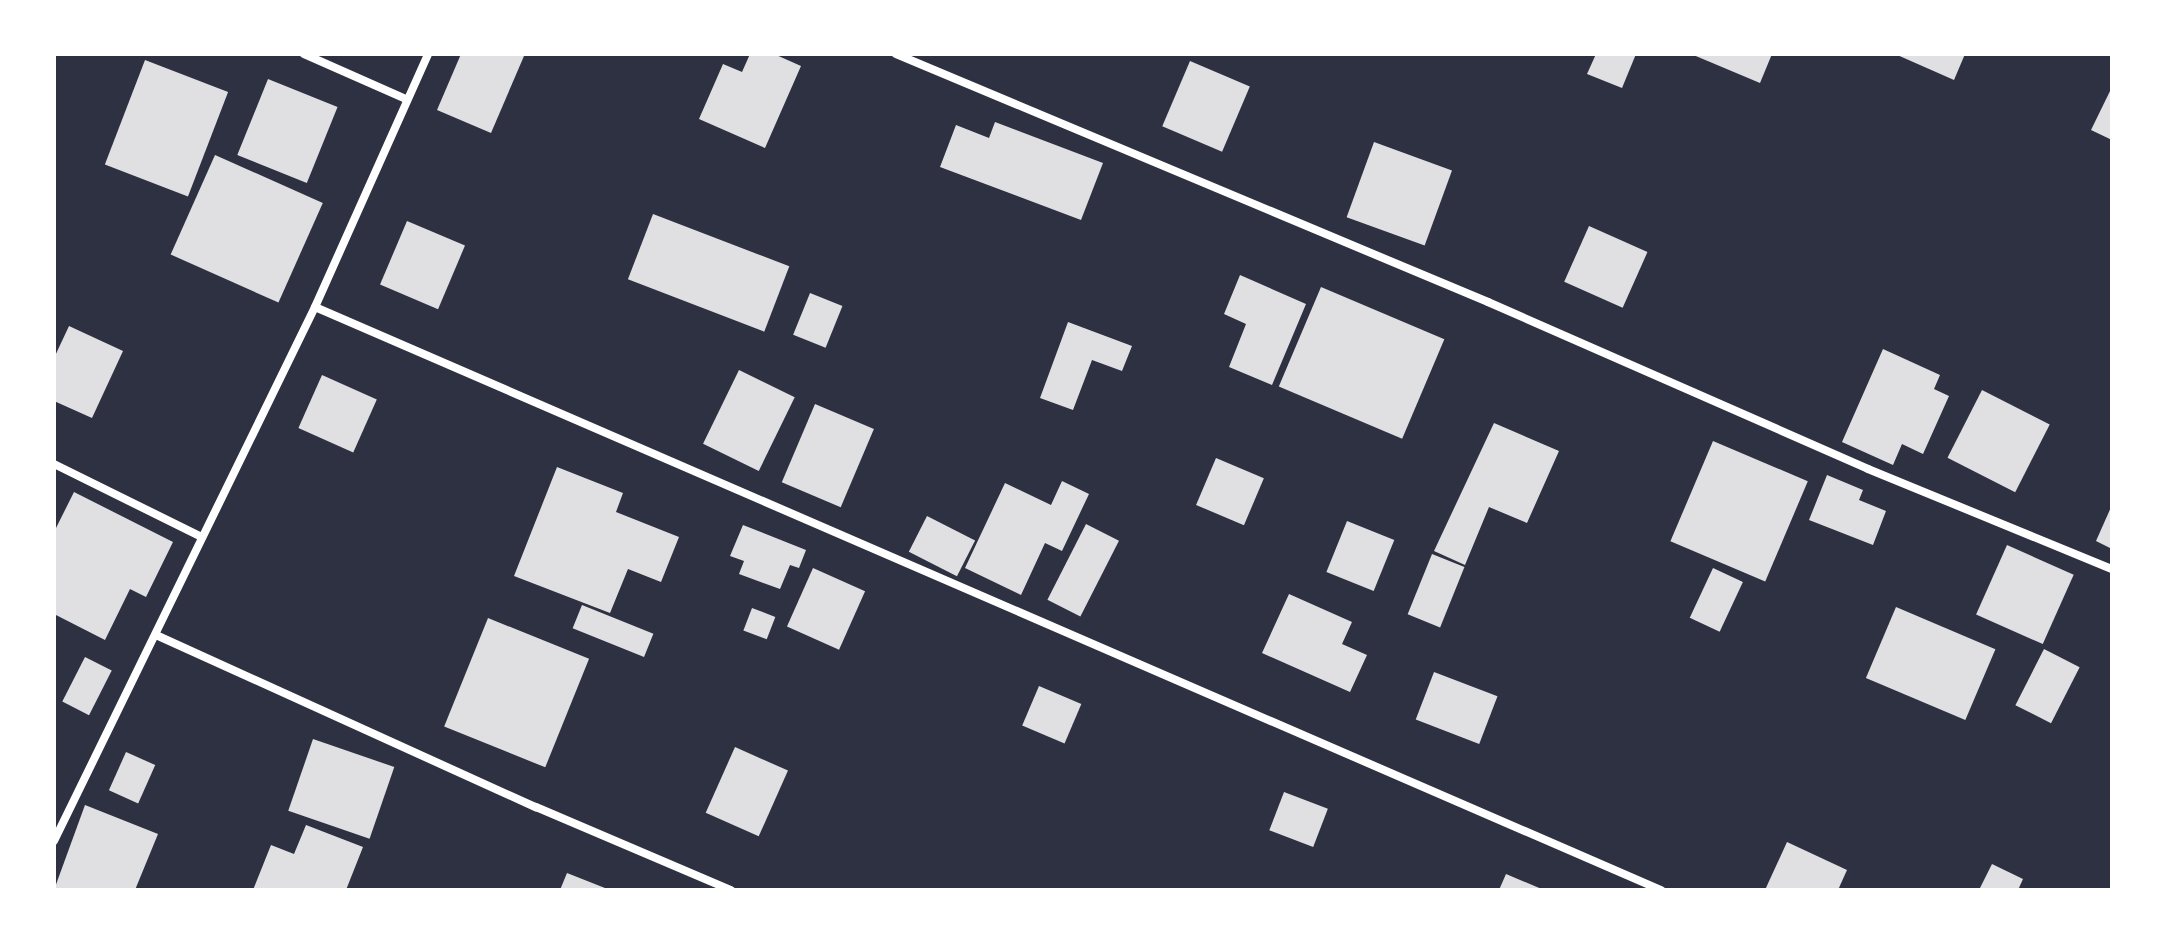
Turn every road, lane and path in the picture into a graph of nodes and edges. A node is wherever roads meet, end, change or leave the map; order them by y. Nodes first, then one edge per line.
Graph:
1 (304, 54) edge
2 (428, 54) edge
3 (896, 54) edge
4 (406, 99) junction
5 (315, 307) junction
6 (54, 464) edge
7 (202, 537) junction
8 (2112, 569) edge
9 (156, 635) junction
10 (54, 841) edge
11 (731, 890) edge
12 (1661, 890) edge

1 - 4 street
2 - 4 street
3 - 8 street
4 - 5 street
5 - 7 street
5 - 12 street
6 - 7 street
7 - 9 street
9 - 10 street
9 - 11 street

